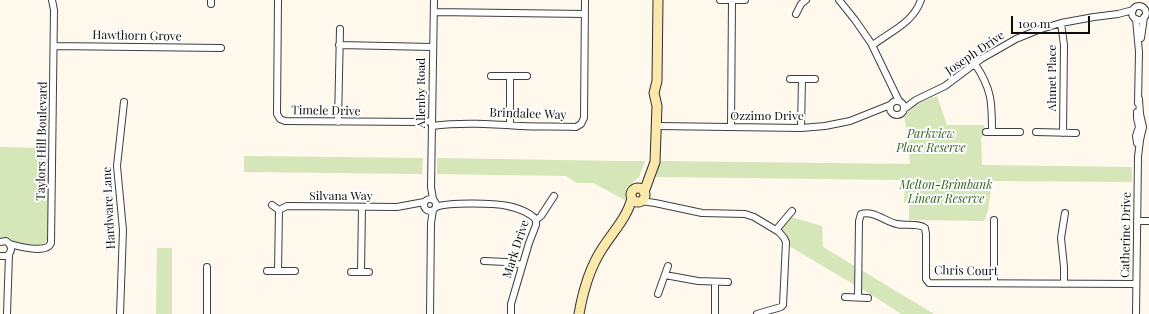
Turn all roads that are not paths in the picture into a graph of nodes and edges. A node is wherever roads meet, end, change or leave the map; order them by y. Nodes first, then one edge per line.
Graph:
1 (52, 0) edge
2 (56, 0) edge
3 (278, 0) edge
4 (434, 0) edge
5 (585, 0) edge
6 (658, 0) edge
7 (720, 0) edge
8 (732, 0) edge
9 (745, 0) edge
10 (806, 0) edge
11 (839, 0) edge
12 (921, 0) edge
13 (1135, 0) edge
14 (1141, 0) edge
15 (1145, 9) junction
16 (54, 10) junction
17 (434, 12) junction
18 (1134, 13) junction
19 (585, 14) junction
20 (796, 14) dead end
21 (1144, 17) junction
22 (1061, 23) junction
23 (340, 29) dead end
24 (872, 44) junction
25 (339, 45) junction
26 (54, 46) junction
27 (433, 47) junction
28 (221, 48) dead end
29 (1139, 52) junction
30 (975, 64) junction
31 (491, 76) dead end
32 (510, 76) junction
33 (527, 76) dead end
34 (790, 79) dead end
35 (802, 79) junction
36 (815, 79) dead end
37 (916, 100) junction
38 (124, 102) dead end
39 (895, 102) junction
40 (904, 109) junction
41 (875, 112) junction
42 (890, 112) junction
43 (338, 122) junction
44 (432, 123) junction
45 (510, 125) junction
46 (657, 126) junction
47 (731, 127) junction
48 (1144, 127) edge
49 (801, 128) junction
50 (1020, 132) dead end
51 (1036, 132) dead end
52 (1063, 133) junction
53 (1076, 133) dead end
54 (554, 196) dead end
55 (640, 196) junction
56 (272, 205) dead end
57 (430, 205) junction
58 (362, 207) junction
59 (279, 210) junction
60 (792, 211) dead end
61 (1064, 213) dead end
62 (536, 220) junction
63 (994, 220) dead end
64 (1138, 221) junction
65 (1149, 221) edge
66 (776, 230) junction
67 (0, 242) edge
68 (10, 244) junction
69 (24, 248) junction
70 (10, 253) junction
71 (0, 256) edge
72 (484, 261) dead end
73 (522, 265) junction
74 (668, 266) dead end
75 (207, 268) dead end
76 (267, 270) dead end
77 (278, 271) junction
78 (295, 271) dead end
79 (351, 272) dead end
80 (360, 272) junction
81 (369, 272) dead end
82 (665, 275) junction
83 (715, 282) junction
84 (728, 282) dead end
85 (994, 283) junction
86 (1064, 284) junction
87 (1136, 284) junction
88 (658, 294) dead end
89 (845, 297) dead end
90 (858, 297) junction
91 (868, 298) dead end
92 (7, 314) edge
93 (120, 314) edge
94 (207, 314) edge
95 (430, 314) edge
96 (511, 314) edge
97 (579, 314) edge
98 (715, 314) edge
99 (757, 314) edge
100 (1136, 314) edge

1 - 16 street, Taylors Hill Boulevard
2 - 16 street, Taylors Hill Boulevard
3 - 43 street, Timele Drive
4 - 17 street, Allenby Road
5 - 19 street, Brindalee Way
6 - 46 street
7 - 8 street
8 - 9 street
8 - 47 street
10 - 20 street
11 - 24 street
12 - 24 street
13 - 18 street, Catherine Drive
14 - 15 street
15 - 18 street
15 - 21 street
16 - 26 street, Taylors Hill Boulevard
17 - 19 street
17 - 27 street, Allenby Road
18 - 21 street
18 - 22 street, Joseph Drive
18 - 29 street, Catherine Drive
19 - 45 street, Brindalee Way
21 - 29 street, Catherine Drive
22 - 30 street, Joseph Drive
22 - 52 street, Ahmet Place
23 - 25 street
24 - 39 street
25 - 27 street
25 - 43 street
26 - 28 street, Hawthorn Grove
26 - 69 street, Taylors Hill Boulevard
27 - 44 street, Allenby Road
29 - 48 street, Catherine Drive
30 - 37 street, Joseph Drive
30 - 50 street
31 - 32 street
32 - 33 street
32 - 45 street
34 - 35 street
35 - 36 street
35 - 49 street
37 - 39 street, Joseph Drive
37 - 40 street, Joseph Drive
38 - 93 street, Hardware Lane
39 - 40 street
39 - 41 street, Ozzimo Drive
39 - 42 street
40 - 42 street
41 - 42 street, Ozzimo Drive
41 - 49 street, Ozzimo Drive
43 - 44 street, Timele Drive
44 - 45 street, Brindalee Way
44 - 57 street, Allenby Road
46 - 47 street, Ozzimo Drive
46 - 55 street
47 - 49 street, Ozzimo Drive
48 - 64 street, Catherine Drive
51 - 52 street
52 - 53 street
54 - 62 street, Mark Drive
55 - 66 street
55 - 97 street
56 - 59 street
57 - 58 street, Silvana Way
57 - 62 street, Silvana Way
57 - 95 street
58 - 59 street, Silvana Way
58 - 80 street
59 - 77 street
60 - 66 street
61 - 86 street
62 - 73 street, Mark Drive
63 - 85 street
64 - 65 street
64 - 87 street, Catherine Drive
66 - 99 street
67 - 68 street, Taylors Hill Boulevard
68 - 69 street, Taylors Hill Boulevard
68 - 70 street
69 - 70 street, Taylors Hill Boulevard
70 - 71 street, Taylors Hill Boulevard
70 - 92 street
72 - 73 street
73 - 96 street, Mark Drive
74 - 82 street
75 - 94 street
76 - 77 street
77 - 78 street
79 - 80 street
80 - 81 street
82 - 83 street
82 - 88 street
83 - 84 street
83 - 98 street
85 - 86 street, Chris Court
85 - 90 street, Chris Court
86 - 87 street, Chris Court
87 - 100 street, Catherine Drive
89 - 90 street
90 - 91 street

